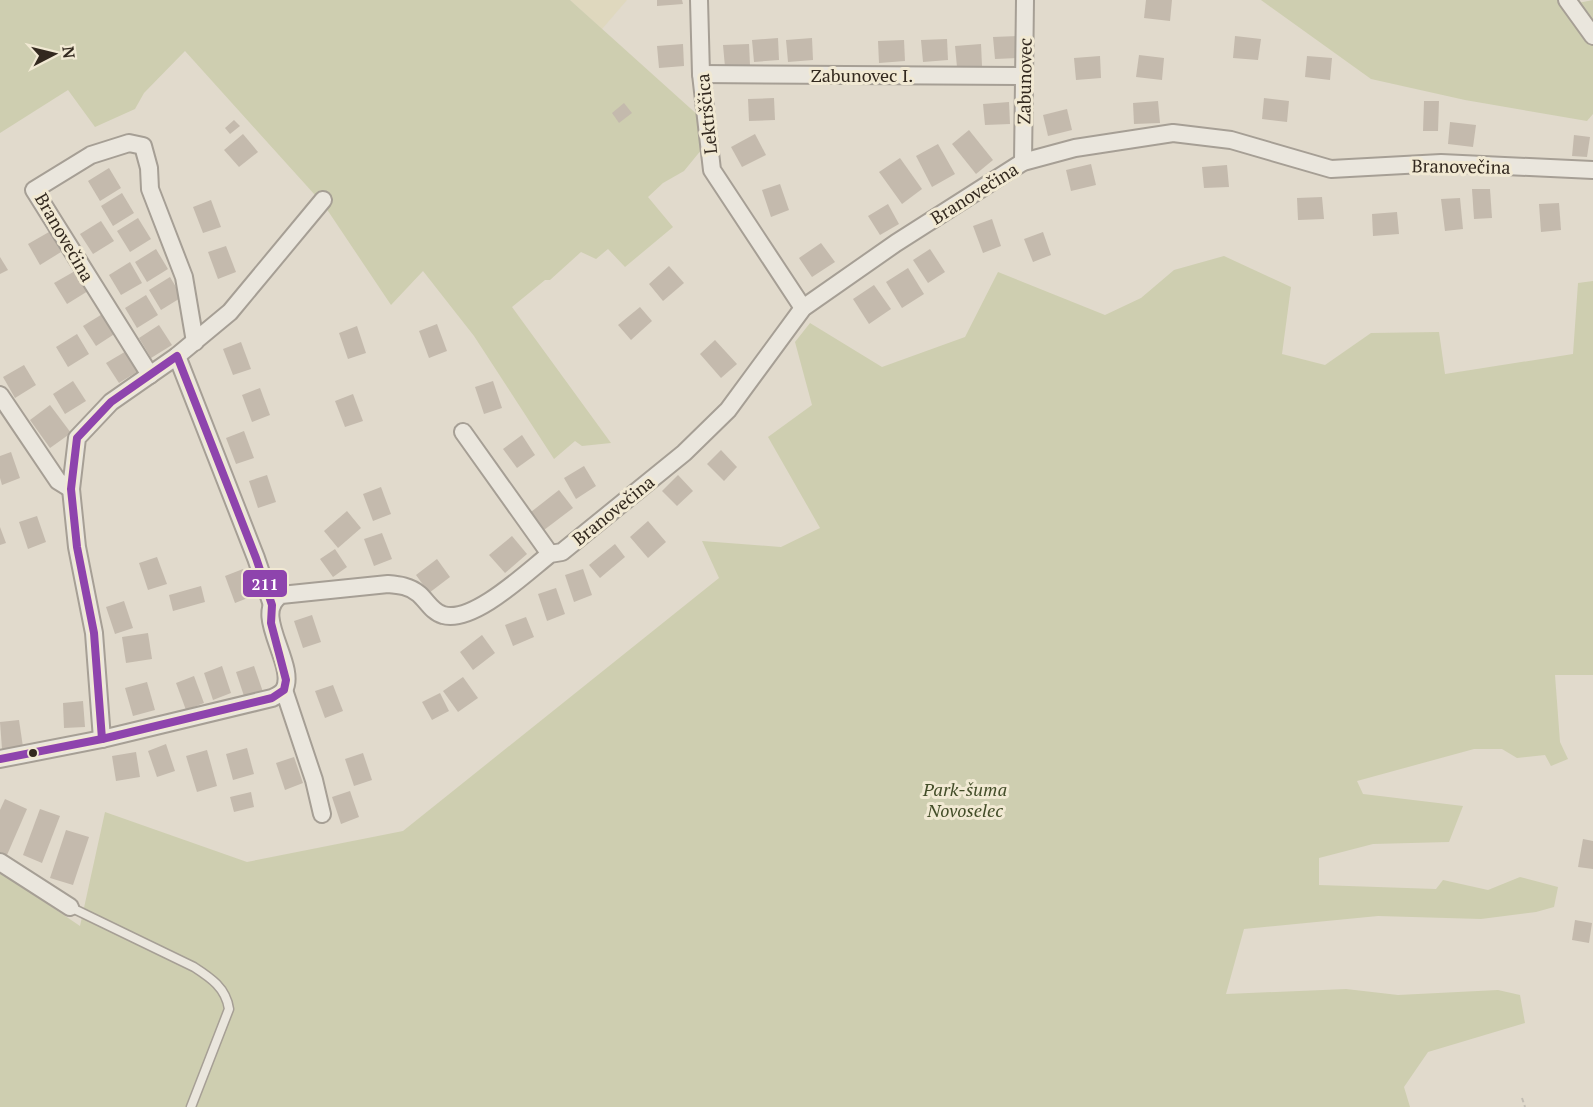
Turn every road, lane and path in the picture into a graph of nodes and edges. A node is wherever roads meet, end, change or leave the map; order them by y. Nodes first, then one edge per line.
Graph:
1 (699, 0) edge
2 (1025, 0) edge
3 (1567, 0) edge
4 (1593, 36) edge
5 (702, 74) junction
6 (1023, 76) junction
7 (1023, 162) junction
8 (1593, 170) edge
9 (322, 200) dead end
10 (803, 308) junction
11 (195, 342) junction
12 (177, 356) junction
13 (150, 375) junction
14 (0, 395) edge
15 (463, 432) dead end
16 (71, 489) junction
17 (550, 554) junction
18 (272, 605) junction
19 (284, 690) junction
20 (102, 739) junction
21 (0, 759) edge
22 (322, 814) dead end
23 (0, 862) edge
24 (70, 907) joint
25 (1522, 1098) dead end
26 (190, 1107) edge
27 (1525, 1107) edge

1 - 5 street, Lektrščica
2 - 6 street, Zabunovec
3 - 4 street
5 - 6 street, Zabunovec I.
5 - 10 street, Lektrščica
6 - 7 street, Zabunovec
7 - 8 street, Branovečina
7 - 10 street, Branovečina
9 - 11 street
10 - 17 street, Branovečina
11 - 12 street
11 - 13 street, Branovečina
12 - 13 street
12 - 18 street
13 - 16 street
14 - 16 street
15 - 17 street, Branovečina
16 - 20 street
17 - 18 street, Branovečina
18 - 19 street
19 - 20 street
19 - 22 street
20 - 21 street
23 - 24 street
24 - 26 lane
25 - 27 path

